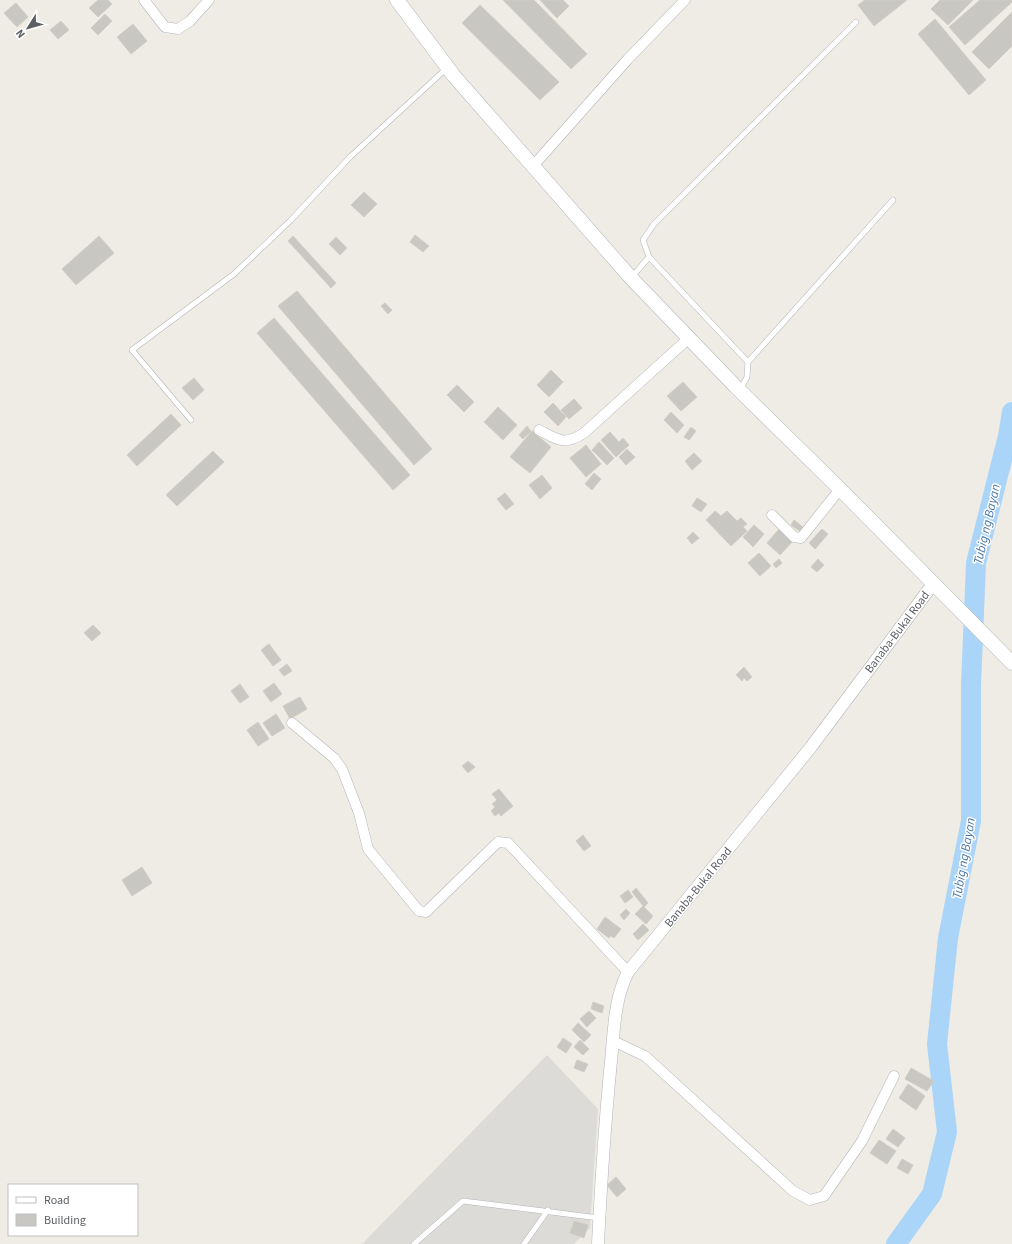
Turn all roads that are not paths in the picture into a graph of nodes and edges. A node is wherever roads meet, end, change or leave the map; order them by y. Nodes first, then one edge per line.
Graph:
1 (144, 0) edge
2 (209, 0) edge
3 (397, 0) edge
4 (685, 0) edge
5 (856, 22) dead end
6 (448, 67) junction
7 (533, 166) junction
8 (893, 200) dead end
9 (649, 257) junction
10 (631, 278) junction
11 (689, 338) junction
12 (748, 362) junction
13 (740, 391) junction
14 (191, 420) dead end
15 (539, 430) dead end
16 (840, 489) junction
17 (772, 515) dead end
18 (933, 584) junction
19 (1012, 663) edge
20 (292, 723) dead end
21 (628, 972) junction
22 (613, 1041) junction
23 (894, 1076) dead end
24 (548, 1210) junction
25 (600, 1218) junction
26 (414, 1244) edge
27 (524, 1244) edge
28 (598, 1244) edge

1 - 2 street
3 - 6 main road
4 - 7 street
5 - 9 lane
6 - 7 main road
6 - 14 lane
7 - 10 main road
8 - 12 lane
9 - 10 lane
9 - 12 lane
10 - 11 main road
11 - 13 main road
11 - 15 street
12 - 13 lane
13 - 16 main road
16 - 17 street
16 - 18 main road
18 - 19 main road
18 - 21 street, Banaba-Bukal Road
20 - 21 street
21 - 22 street, Banaba-Bukal Road
22 - 23 street
22 - 25 street, Banaba-Bukal Road
24 - 25 lane
24 - 26 lane
24 - 27 lane
25 - 28 street, Banaba-Bukal Road

